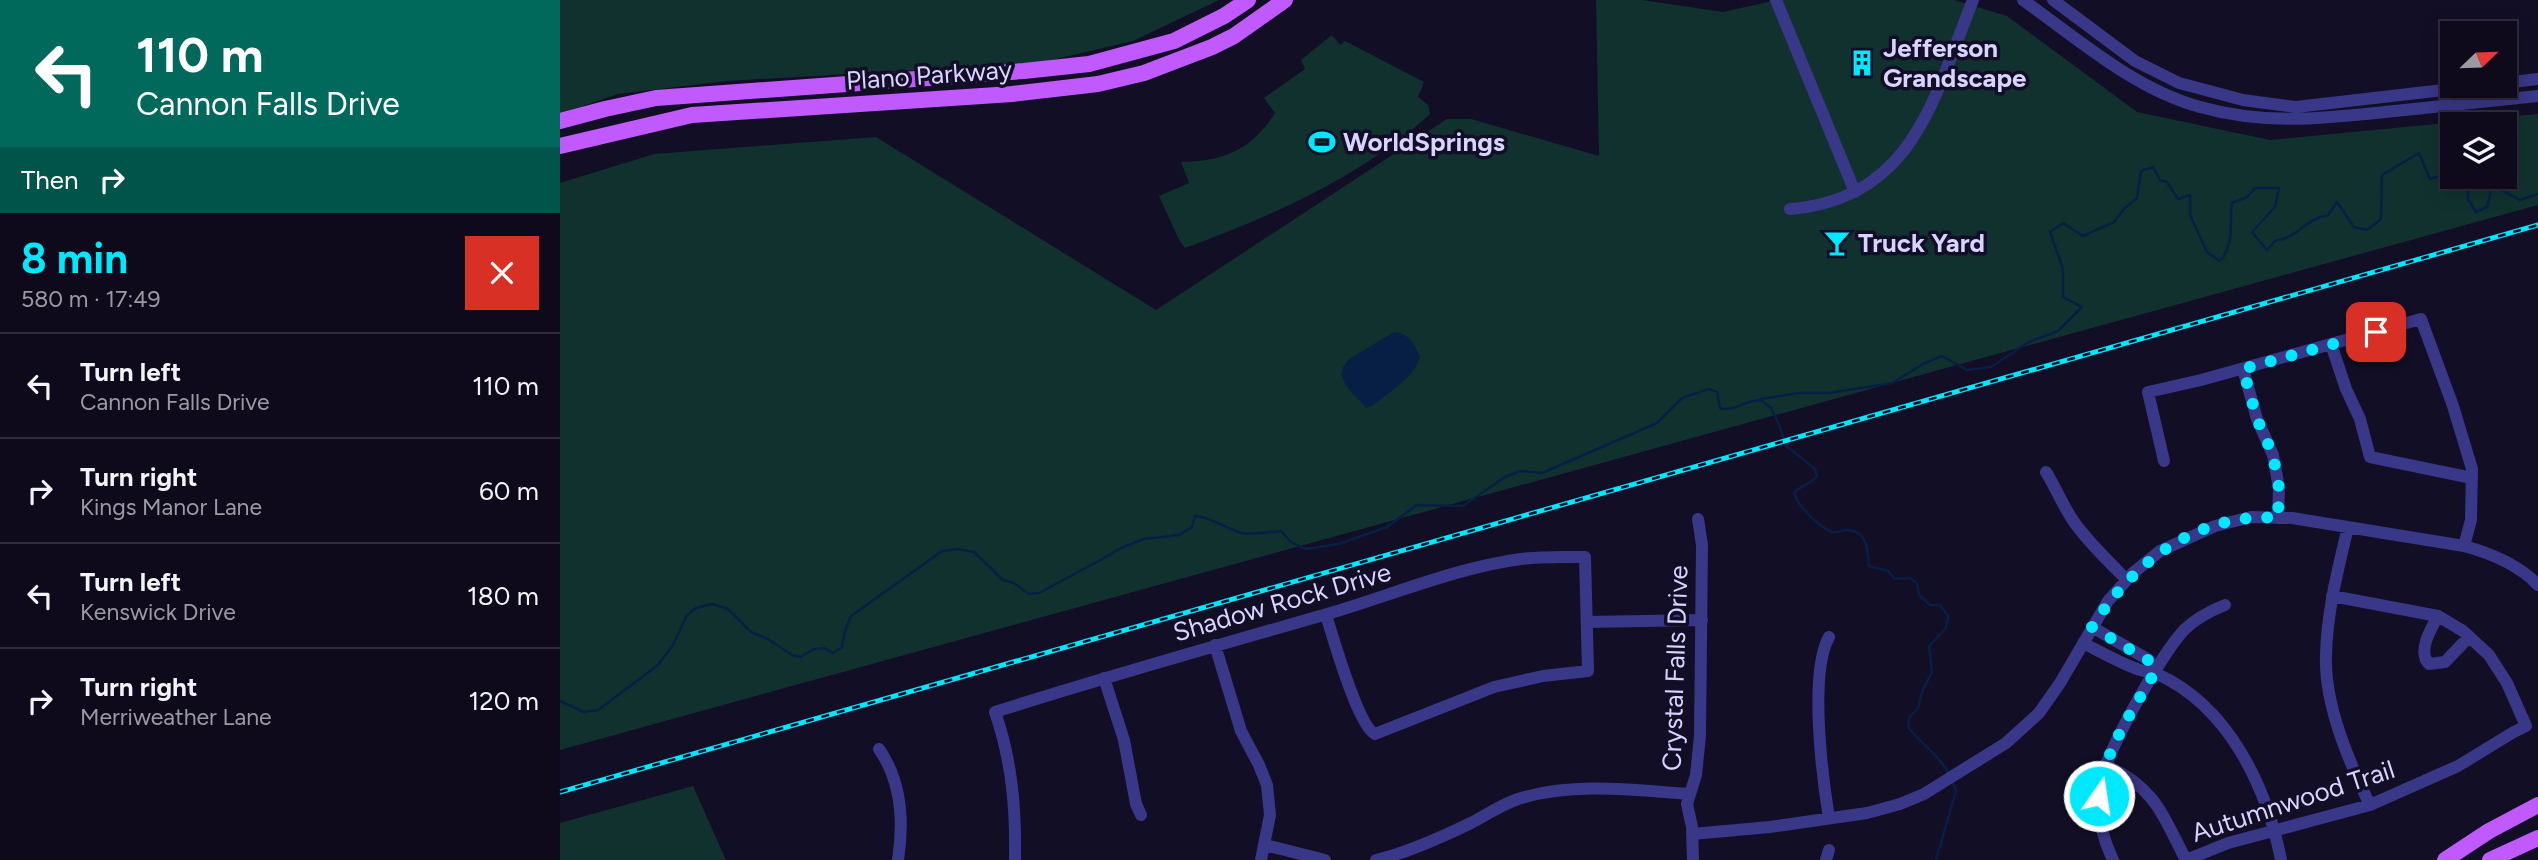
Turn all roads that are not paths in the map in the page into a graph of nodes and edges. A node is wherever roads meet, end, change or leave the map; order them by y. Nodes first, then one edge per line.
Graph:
1 (1248, 0) edge
2 (1285, 0) edge
3 (1776, 0) edge
4 (1973, 0) edge
5 (2023, 0) edge
6 (2053, 0) edge
7 (2538, 79) edge
8 (2517, 81) edge
9 (2179, 83) junction
10 (2440, 90) edge
11 (2171, 96) junction
12 (2538, 96) edge
13 (560, 121) edge
14 (560, 146) edge
15 (1854, 192) junction
16 (1790, 209) dead end
17 (2331, 344) junction
18 (2243, 369) junction
19 (2164, 461) dead end
20 (2046, 472) dead end
21 (2472, 478) junction
22 (2278, 518) junction
23 (1698, 519) dead end
24 (2348, 527) junction
25 (2464, 546) junction
26 (2127, 580) junction
27 (2538, 584) edge
28 (2332, 596) junction
29 (2225, 605) dead end
30 (1326, 615) junction
31 (2438, 616) junction
32 (1702, 620) junction
33 (1588, 622) junction
34 (2092, 627) junction
35 (2469, 636) junction
36 (1829, 637) dead end
37 (2084, 643) junction
38 (1215, 645) junction
39 (2155, 672) junction
40 (1104, 678) junction
41 (879, 749) dead end
42 (2105, 765) junction
43 (1689, 794) junction
44 (2370, 805) junction
45 (2538, 805) edge
46 (1141, 815) dead end
47 (1829, 818) junction
48 (2276, 831) junction
49 (1692, 834) junction
50 (2538, 838) edge
51 (1265, 845) junction
52 (898, 860) edge
53 (1015, 860) edge
54 (1261, 860) edge
55 (1325, 860) edge
56 (1376, 860) edge
57 (1693, 860) edge
58 (2113, 860) edge
59 (2186, 860) edge
60 (2281, 860) edge
61 (2445, 860) edge
62 (2490, 860) edge

1 - 13 main road, Plano Parkway
2 - 14 main road, Plano Parkway
3 - 15 street
4 - 15 street
5 - 11 street
6 - 9 street
7 - 8 street
9 - 10 street
9 - 11 street
11 - 12 street
15 - 16 street
17 - 18 street
17 - 21 street
17 - 21 street
18 - 19 street
18 - 22 street
20 - 26 street
21 - 25 street
22 - 24 street
22 - 26 street
23 - 32 street, Crystal Falls Drive
24 - 25 street
24 - 28 street
25 - 27 street
26 - 34 street
28 - 31 street
28 - 44 street
29 - 39 street
30 - 33 street, Shadow Rock Drive
30 - 33 street
30 - 38 street, Shadow Rock Drive
31 - 35 street
31 - 35 street
32 - 33 street
32 - 43 street, Crystal Falls Drive
34 - 37 street
34 - 39 street
35 - 44 street, Autumnwood Trail
36 - 47 street
37 - 39 street
37 - 47 street
38 - 40 street, Shadow Rock Drive
38 - 51 street
39 - 42 street
39 - 48 street
40 - 46 street
40 - 53 street, Shadow Rock Drive
41 - 52 street
42 - 58 street
42 - 59 street
43 - 49 street, Crystal Falls Drive
43 - 56 street
44 - 48 street, Autumnwood Trail
45 - 61 main road
47 - 49 street
48 - 59 street, Autumnwood Trail
48 - 60 street
49 - 57 street, Crystal Falls Drive
50 - 62 main road
51 - 54 street
51 - 55 street

